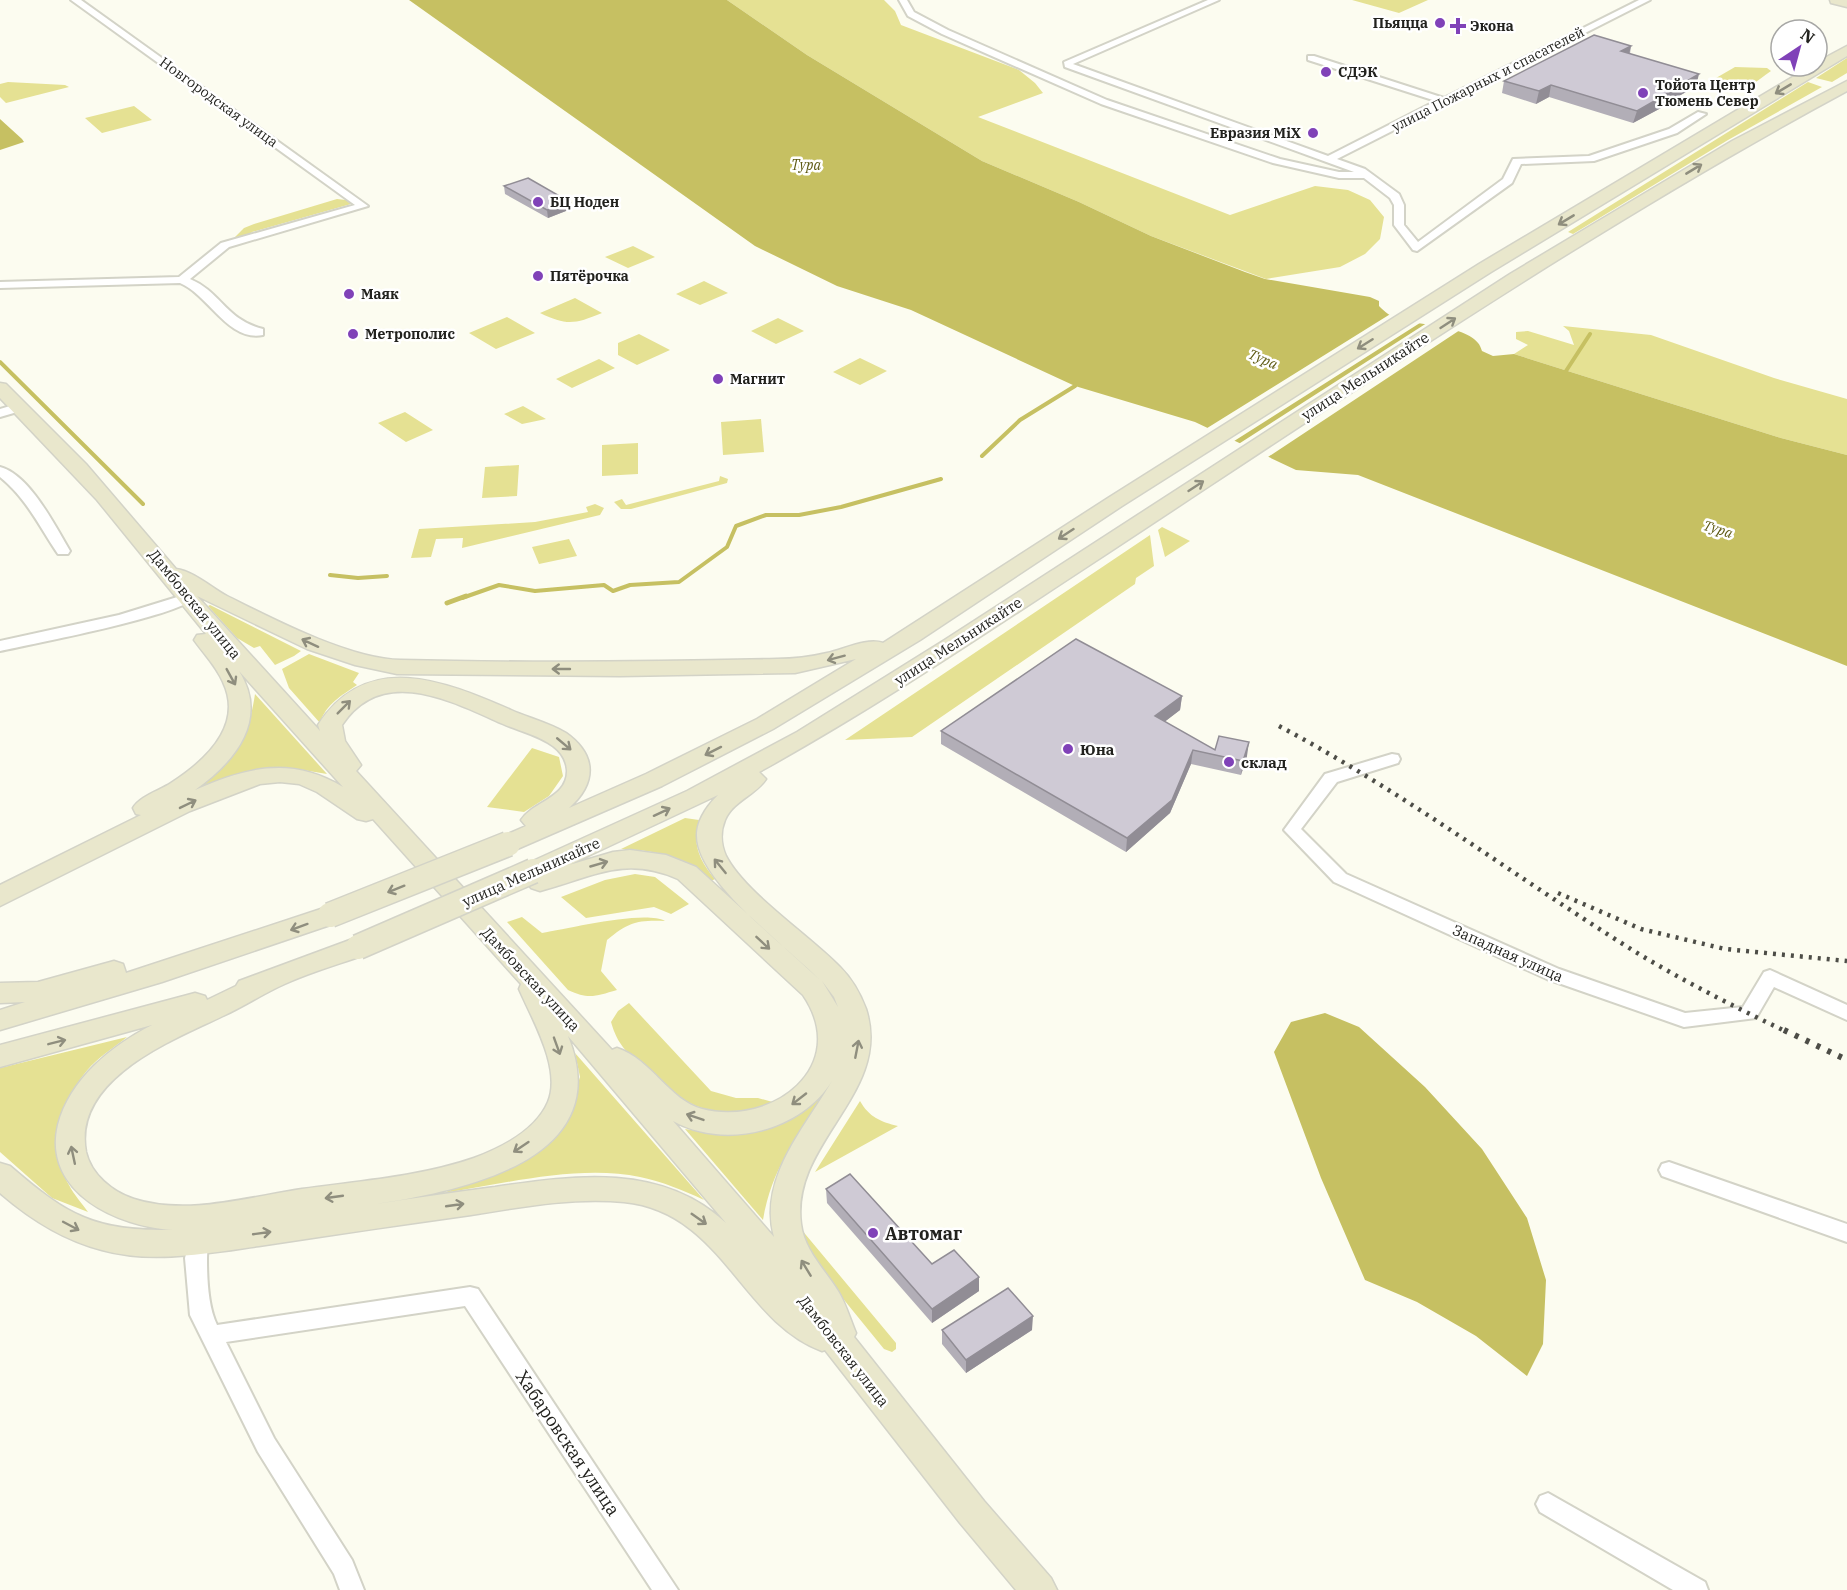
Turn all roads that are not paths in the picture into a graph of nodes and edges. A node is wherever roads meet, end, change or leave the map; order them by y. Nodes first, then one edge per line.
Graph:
1 (75, 0) edge
2 (903, 0) edge
3 (1215, 0) edge
4 (1646, 0) edge
5 (1836, 0) edge
6 (1847, 3) edge
7 (1840, 55) edge
8 (1311, 58) dead end
9 (1847, 78) edge
10 (1847, 85) edge
11 (1445, 101) junction
12 (1701, 114) dead end
13 (1329, 159) junction
14 (1366, 174) junction
15 (182, 280) junction
16 (0, 285) edge
17 (259, 332) dead end
18 (0, 388) edge
19 (20, 407) junction
20 (0, 413) edge
21 (0, 471) edge
22 (63, 551) dead end
23 (165, 566) junction
24 (192, 605) junction
25 (912, 635) junction
26 (0, 646) edge
27 (805, 737) junction
28 (1392, 759) dead end
29 (362, 794) junction
30 (390, 824) junction
31 (502, 840) junction
32 (538, 876) junction
33 (0, 878) edge
34 (0, 897) edge
35 (268, 938) junction
36 (525, 974) junction
37 (263, 983) junction
38 (0, 993) edge
39 (1847, 1012) edge
40 (0, 1020) edge
41 (591, 1045) junction
42 (0, 1056) edge
43 (1669, 1170) dead end
44 (0, 1175) edge
45 (1847, 1233) edge
46 (198, 1242) junction
47 (211, 1335) junction
48 (850, 1358) junction
49 (1548, 1504) dead end
50 (352, 1590) edge
51 (666, 1590) edge
52 (1039, 1590) edge
53 (1696, 1590) edge

1 - 15 street, Новгородская улица
2 - 14 street
3 - 13 street
4 - 11 street, улица Пожарных и спасателей
5 - 6 main road
7 - 9 main road
7 -> 25 main road, улица Мельникайте
8 - 11 street
27 -> 10 main road, улица Мельникайте
11 - 13 street, улица Пожарных и спасателей
12 - 14 street
13 - 14 street
15 - 16 street
15 - 17 street
18 - 19 main road, Дамбовская улица
19 - 20 street
19 - 23 main road, Дамбовская улица
21 - 22 street
23 - 24 main road, Дамбовская улица
25 -> 23 main road
24 - 26 street
24 - 29 main road, Дамбовская улица
24 -> 33 main road
25 -> 31 main road, улица Мельникайте
32 -> 27 main road, улица Мельникайте
48 -> 27 main road
28 - 39 street, Западная улица
29 - 30 main road, Дамбовская улица
29 -> 31 main road
34 -> 30 main road
30 - 36 main road, Дамбовская улица
31 -> 35 main road, улица Мельникайте, bridge
32 - 37 main road, улица Мельникайте, bridge
32 -> 41 main road
35 - 38 main road
35 - 40 main road, улица Мельникайте
36 -> 37 main road
36 - 41 main road, Дамбовская улица
42 -> 37 main road, улица Мельникайте
41 - 48 main road, Дамбовская улица
43 - 45 street
44 -> 46 main road
46 - 47 street
46 -> 48 main road
47 - 50 street
47 - 51 street, Хабаровская улица
48 - 52 main road, Дамбовская улица
49 - 53 street

